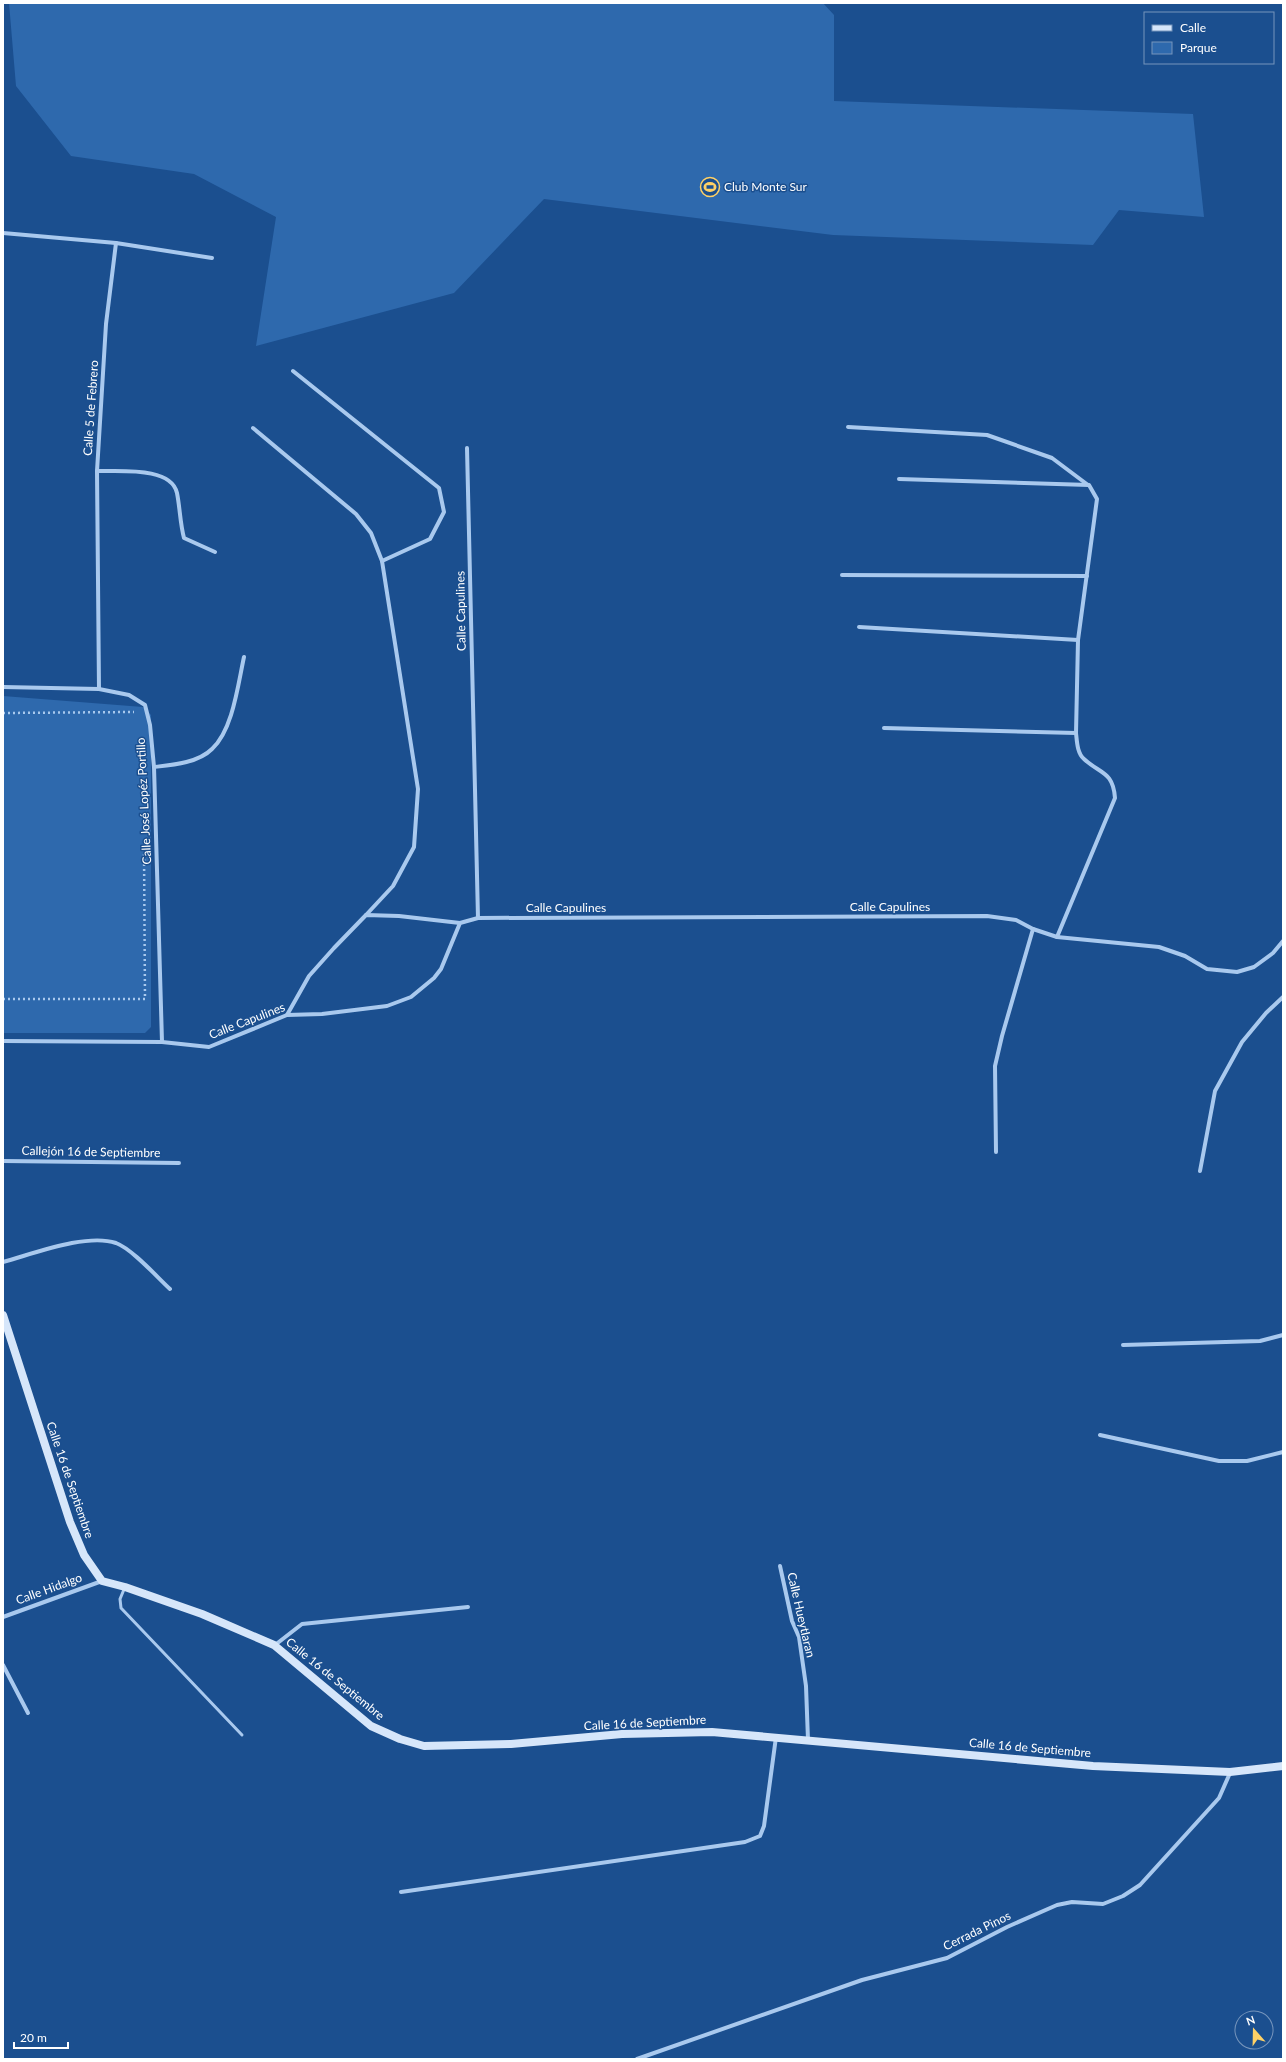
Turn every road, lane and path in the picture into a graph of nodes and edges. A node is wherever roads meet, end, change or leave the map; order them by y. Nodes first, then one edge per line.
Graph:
1 (3, 232) edge
2 (116, 243) junction
3 (212, 258) dead end
4 (293, 371) dead end
5 (848, 427) dead end
6 (253, 428) dead end
7 (467, 448) dead end
8 (97, 471) junction
9 (899, 479) dead end
10 (1089, 485) junction
11 (215, 552) dead end
12 (382, 561) junction
13 (842, 575) dead end
14 (1087, 576) junction
15 (859, 627) dead end
16 (1078, 640) junction
17 (244, 657) dead end
18 (3, 686) edge
19 (99, 689) junction
20 (3, 712) edge
21 (135, 712) dead end
22 (884, 728) dead end
23 (1076, 733) junction
24 (154, 767) junction
25 (144, 848) dead end
26 (366, 915) junction
27 (478, 918) junction
28 (460, 923) junction
29 (1033, 929) junction
30 (1057, 937) junction
31 (1283, 941) edge
32 (1283, 997) edge
33 (3, 999) edge
34 (287, 1015) junction
35 (3, 1041) edge
36 (162, 1042) junction
37 (996, 1152) dead end
38 (3, 1161) edge
39 (179, 1163) dead end
40 (1200, 1171) dead end
41 (3, 1262) edge
42 (170, 1290) dead end
43 (3, 1315) edge
44 (1283, 1335) edge
45 (1123, 1345) dead end
46 (1100, 1435) dead end
47 (1283, 1452) edge
48 (780, 1566) dead end
49 (102, 1581) junction
50 (124, 1587) junction
51 (468, 1607) dead end
52 (3, 1617) edge
53 (274, 1645) junction
54 (3, 1665) edge
55 (28, 1713) dead end
56 (242, 1735) dead end
57 (776, 1737) junction
58 (808, 1740) junction
59 (1283, 1766) edge
60 (1230, 1772) junction
61 (401, 1892) dead end
62 (637, 2059) edge

1 - 2 street
2 - 3 street
2 - 8 street, Calle 5 de Febrero
4 - 12 street
5 - 10 street
6 - 12 street
7 - 27 street, Calle Capulines
8 - 11 street
8 - 19 street, Calle 5 de Febrero
9 - 10 street
10 - 14 street
12 - 26 street
13 - 14 street
14 - 16 street
15 - 16 street
16 - 23 street
17 - 24 street
18 - 19 street, Calle José Lopéz Portillo
19 - 24 street, Calle José Lopéz Portillo
20 - 21 path
22 - 23 street
23 - 30 street
24 - 36 street, Calle José Lopéz Portillo
25 - 33 path
26 - 28 street
26 - 34 street
27 - 28 street, Calle Capulines
27 - 29 street, Calle Capulines
28 - 34 street, Calle Capulines
29 - 30 street, Calle Capulines
29 - 37 street
30 - 31 street, Calle Capulines
32 - 40 street
34 - 36 street, Calle Capulines
35 - 36 street, Calle Capulines
38 - 39 street, Callejón 16 de Septiembre
41 - 42 street
43 - 49 main road, Calle 16 de Septiembre
44 - 45 street
46 - 47 street
48 - 58 street, Calle Hueytlaran
49 - 50 main road, Calle 16 de Septiembre
49 - 52 street, Calle Hidalgo
50 - 53 main road, Calle 16 de Septiembre
50 - 56 lane
51 - 53 street
53 - 57 main road, Calle 16 de Septiembre
54 - 55 street
57 - 58 main road, Calle 16 de Septiembre
57 - 61 street
58 - 60 main road, Calle 16 de Septiembre
59 - 60 main road, Calle 16 de Septiembre
60 - 62 street, Cerrada Pinos

